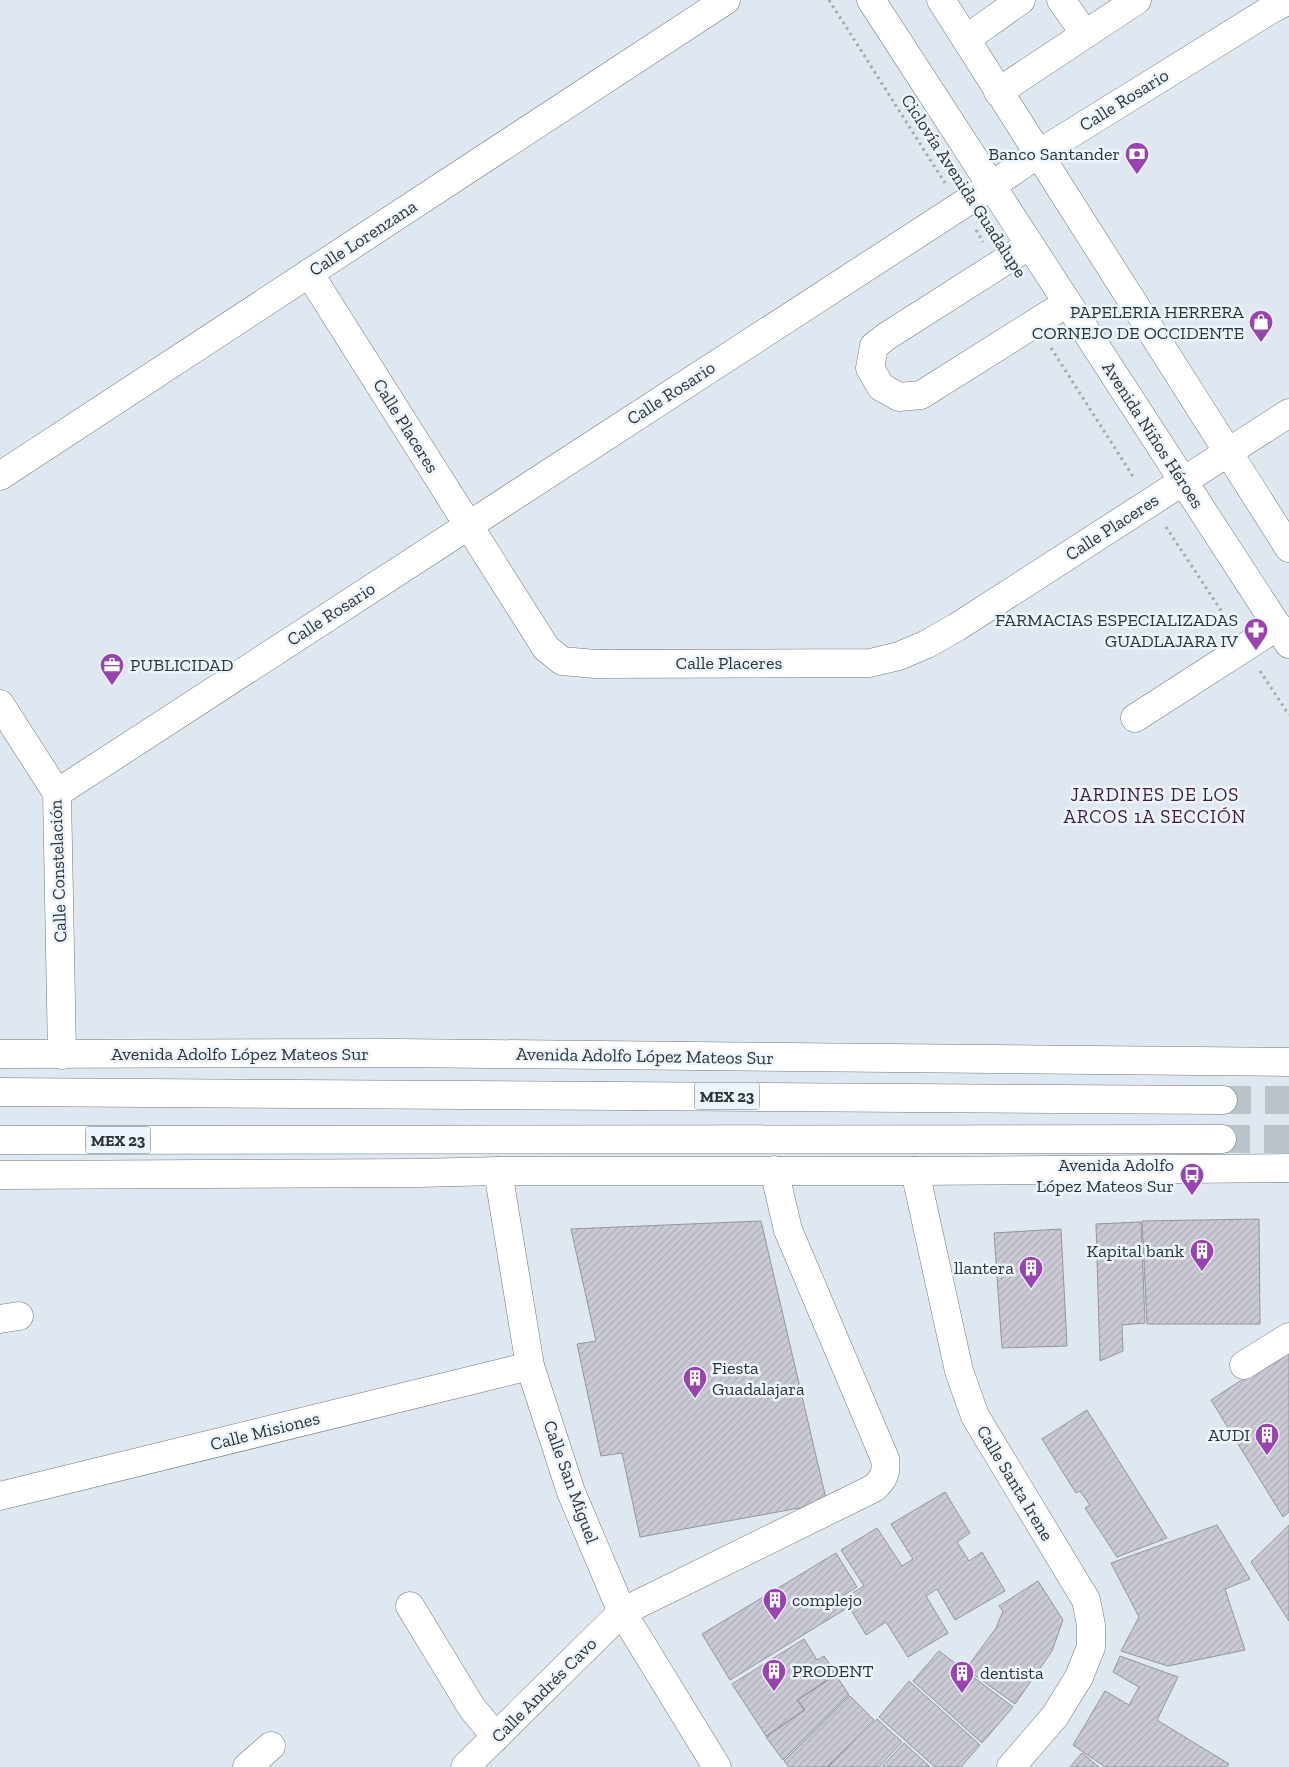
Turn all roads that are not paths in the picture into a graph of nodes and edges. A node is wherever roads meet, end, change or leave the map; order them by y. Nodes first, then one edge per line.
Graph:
1 (726, 0) edge
2 (870, 0) edge
3 (941, 0) edge
4 (1021, 0) edge
5 (1062, 0) edge
6 (1137, 0) edge
7 (1289, 0) edge
8 (1085, 34) junction
9 (966, 39) junction
10 (998, 92) junction
11 (1038, 154) junction
12 (992, 186) junction
13 (1030, 245) junction
14 (309, 273) junction
15 (1068, 303) junction
16 (1289, 413) edge
17 (1227, 453) junction
18 (0, 476) edge
19 (1183, 481) junction
20 (468, 525) junction
21 (1289, 548) edge
22 (1283, 635) edge
23 (0, 704) edge
24 (1135, 718) dead end
25 (56, 793) junction
26 (398, 1053) junction
27 (0, 1054) edge
28 (62, 1055) junction
29 (1289, 1062) edge
30 (0, 1092) edge
31 (231, 1093) junction
32 (1223, 1100) tunnel mouth
33 (1222, 1138) tunnel mouth
34 (0, 1140) edge
35 (235, 1140) junction
36 (1289, 1168) edge
37 (774, 1170) junction
38 (498, 1171) junction
39 (916, 1171) junction
40 (418, 1173) junction
41 (0, 1175) edge
42 (1289, 1337) edge
43 (530, 1366) junction
44 (1244, 1366) dead end
45 (0, 1496) edge
46 (410, 1606) dead end
47 (622, 1612) junction
48 (496, 1737) junction
49 (271, 1746) dead end
50 (247, 1767) edge
51 (465, 1767) edge
52 (717, 1767) edge
53 (1011, 1767) edge

1 - 14 main road, Calle Lorenzana
2 - 12 main road, Avenida Niños Héroes
3 - 9 main road
4 - 9 main road
5 - 8 main road
6 - 8 main road
7 - 11 main road, Calle Rosario
8 - 10 main road
9 - 10 main road
10 - 11 main road
11 - 12 main road, Calle Rosario
11 - 17 main road
12 - 13 main road, Avenida Niños Héroes
12 - 20 main road, Calle Rosario
13 - 15 main road, Avenida Niños Héroes
13 - 15 main road
14 - 18 main road, Calle Lorenzana
14 - 20 main road, Calle Placeres
15 - 19 main road, Avenida Niños Héroes
16 - 17 main road, Calle Placeres
17 - 19 main road, Calle Placeres
17 - 21 main road
19 - 20 main road, Calle Placeres
19 - 22 main road, Avenida Niños Héroes
20 - 25 main road, Calle Rosario
22 - 24 main road
23 - 25 main road, Calle Constelación
25 - 28 main road, Calle Constelación
26 - 28 main road, Avenida Adolfo López Mateos Sur
26 - 29 main road, Avenida Adolfo López Mateos Sur
26 - 31 main road
27 - 28 main road, Avenida Adolfo López Mateos Sur
30 - 31 main road, MEX 23
31 - 32 main road, MEX 23
33 - 35 main road, MEX 23
34 - 35 main road, MEX 23
35 - 40 main road
36 - 39 main road
37 - 38 main road
37 - 39 main road
37 - 47 main road, Calle Andrés Cavo
38 - 40 main road
38 - 43 main road, Calle San Miguel
39 - 53 main road, Calle Santa Irene
40 - 41 main road
42 - 44 main road
43 - 45 main road, Calle Misiones
43 - 47 main road, Calle San Miguel
46 - 48 main road
47 - 48 main road, Calle Andrés Cavo
47 - 52 main road, Calle San Miguel
48 - 51 main road, Calle Andrés Cavo
49 - 50 main road

